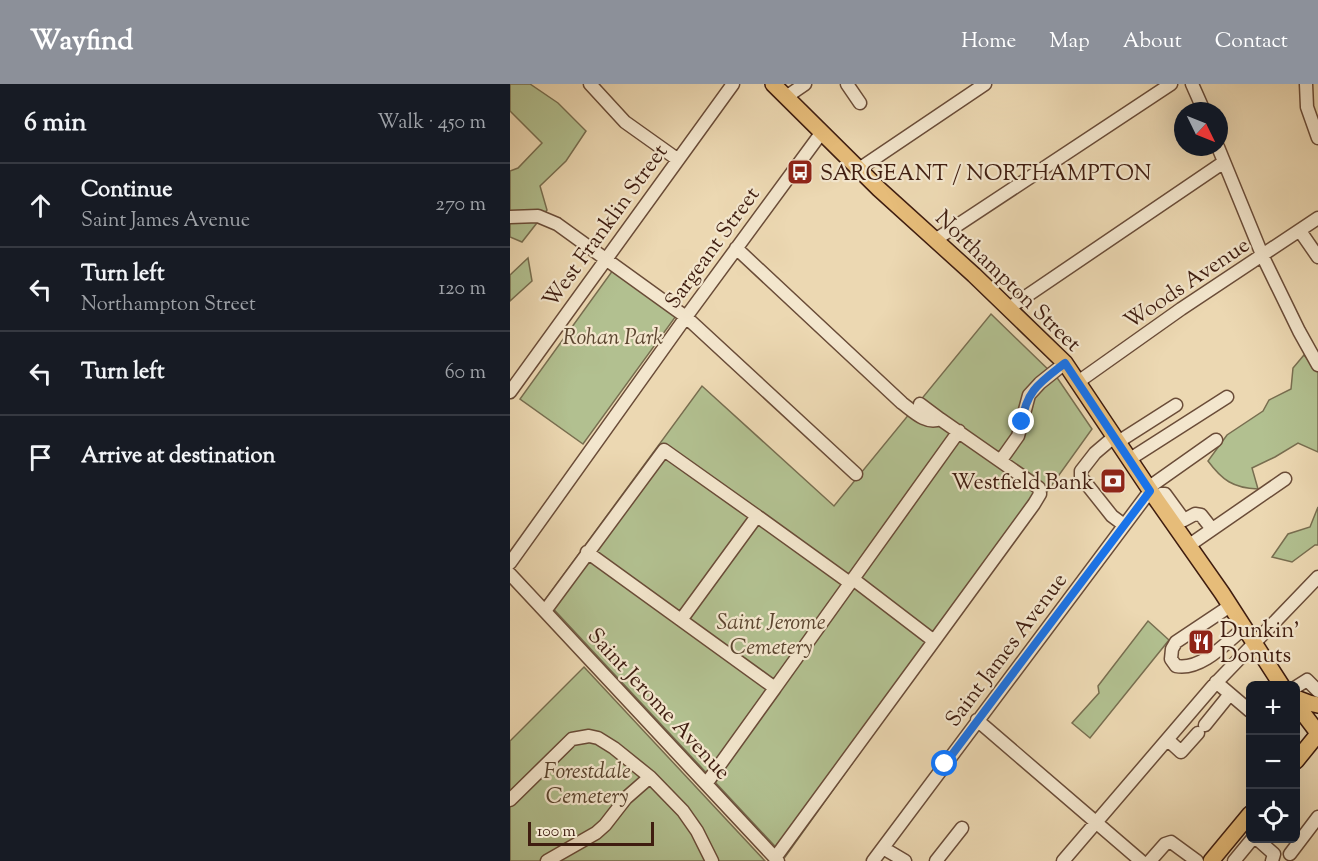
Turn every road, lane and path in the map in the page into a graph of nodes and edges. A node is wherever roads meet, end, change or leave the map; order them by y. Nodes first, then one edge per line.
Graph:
1 (590, 84) edge
2 (733, 84) edge
3 (804, 84) edge
4 (847, 84) edge
5 (985, 84) edge
6 (1171, 84) edge
7 (1192, 84) edge
8 (1306, 84) edge
9 (780, 88) edge
10 (1200, 102) edge
11 (860, 103) dead end
12 (822, 132) junction
13 (1318, 138) edge
14 (1222, 156) edge
15 (677, 159) junction
16 (1224, 162) junction
17 (859, 169) junction
18 (510, 217) edge
19 (1318, 218) edge
20 (1300, 231) junction
21 (935, 240) junction
22 (736, 248) junction
23 (1263, 256) junction
24 (1318, 256) edge
25 (605, 258) junction
26 (1009, 308) junction
27 (686, 317) junction
28 (1065, 363) junction
29 (1318, 365) edge
30 (1078, 382) junction
31 (510, 392) edge
32 (1227, 397) dead end
33 (920, 404) dead end
34 (1176, 405) dead end
35 (940, 419) junction
36 (959, 431) junction
37 (1117, 439) junction
38 (1216, 440) dead end
39 (1130, 459) junction
40 (1001, 460) junction
41 (856, 474) dead end
42 (1285, 479) dead end
43 (1151, 492) junction
44 (757, 516) junction
45 (1124, 525) junction
46 (1212, 529) junction
47 (1188, 546) junction
48 (587, 552) junction
49 (510, 563) edge
50 (510, 574) edge
51 (1318, 577) edge
52 (851, 581) junction
53 (1230, 606) junction
54 (544, 611) junction
55 (681, 620) junction
56 (1244, 628) junction
57 (934, 641) junction
58 (1254, 642) junction
59 (1279, 681) edge
60 (1216, 682) junction
61 (1300, 684) edge
62 (775, 688) junction
63 (1318, 691) edge
64 (1230, 694) junction
65 (1300, 700) edge
66 (1318, 705) edge
67 (1246, 707) edge
68 (1300, 709) edge
69 (977, 720) junction
70 (1318, 733) edge
71 (1168, 740) junction
72 (1300, 756) edge
73 (650, 777) junction
74 (706, 784) junction
75 (510, 800) edge
76 (1318, 817) edge
77 (1096, 823) junction
78 (1246, 825) edge
79 (962, 828) dead end
80 (1247, 843) edge
81 (1261, 843) edge
82 (883, 848) junction
83 (1290, 854) dead end
84 (1224, 858) edge
85 (776, 860) edge
86 (547, 861) edge
87 (712, 861) edge
88 (873, 861) edge
89 (905, 861) edge
90 (936, 861) edge
91 (1063, 861) edge
92 (1141, 861) edge
93 (1150, 861) edge
94 (1197, 861) edge
95 (1272, 861) edge

1 - 15 street
2 - 15 street, West Franklin Street
3 - 9 street
4 - 11 street
5 - 17 street
6 - 21 street
7 - 10 street
8 - 13 street
9 - 12 main road, Northampton Street
12 - 17 main road, Northampton Street
12 - 22 street, Sargeant Street
14 - 16 street
15 - 25 street, West Franklin Street
16 - 23 street
16 - 26 street
17 - 21 main road, Northampton Street
18 - 25 street
19 - 20 street, Woods Avenue
20 - 23 street, Woods Avenue
20 - 24 street
21 - 26 main road, Northampton Street
22 - 27 street, Sargeant Street
22 - 35 street
23 - 29 street
23 - 30 street, Woods Avenue
25 - 27 street
25 - 31 street, West Franklin Street
26 - 28 main road, Northampton Street
27 - 41 street
27 - 49 street, Sargeant Street
28 - 30 main road, Northampton Street
28 - 40 street
30 - 37 main road, Northampton Street
32 - 39 street
33 - 35 street
34 - 37 street
35 - 36 street
36 - 40 street
36 - 52 street
37 - 39 main road, Northampton Street
37 - 45 street
38 - 43 street, Saint James Avenue
39 - 43 main road, Northampton Street
40 - 57 street
42 - 46 street
43 - 45 street, Saint James Avenue
43 - 46 street
43 - 47 main road, Northampton Street
44 - 48 street
44 - 52 street
44 - 55 street
45 - 69 street, Saint James Avenue
46 - 47 street
47 - 53 main road, Northampton Street
48 - 54 street
48 - 55 street
50 - 54 street, Saint Jerome Avenue
51 - 58 street
52 - 57 street
52 - 62 street
53 - 56 main road, Northampton Street
53 - 56 street
54 - 74 street, Saint Jerome Avenue
55 - 62 street
56 - 58 main road, Northampton Street
57 - 85 street
58 - 59 main road, Northampton Street
58 - 60 street
60 - 64 street
60 - 71 street
61 - 63 street
62 - 74 street
64 - 67 street
64 - 71 street
65 - 66 main road
68 - 70 main road
69 - 77 street
69 - 82 street, Saint James Avenue
70 - 72 main road
71 - 77 street
73 - 75 street
73 - 86 street
73 - 87 street
74 - 85 street, Saint Jerome Avenue
76 - 83 street
77 - 91 street
77 - 92 street
78 - 84 main road
79 - 90 street
80 - 84 street
81 - 95 street
82 - 88 street, Saint James Avenue
82 - 89 street
93 - 94 street

